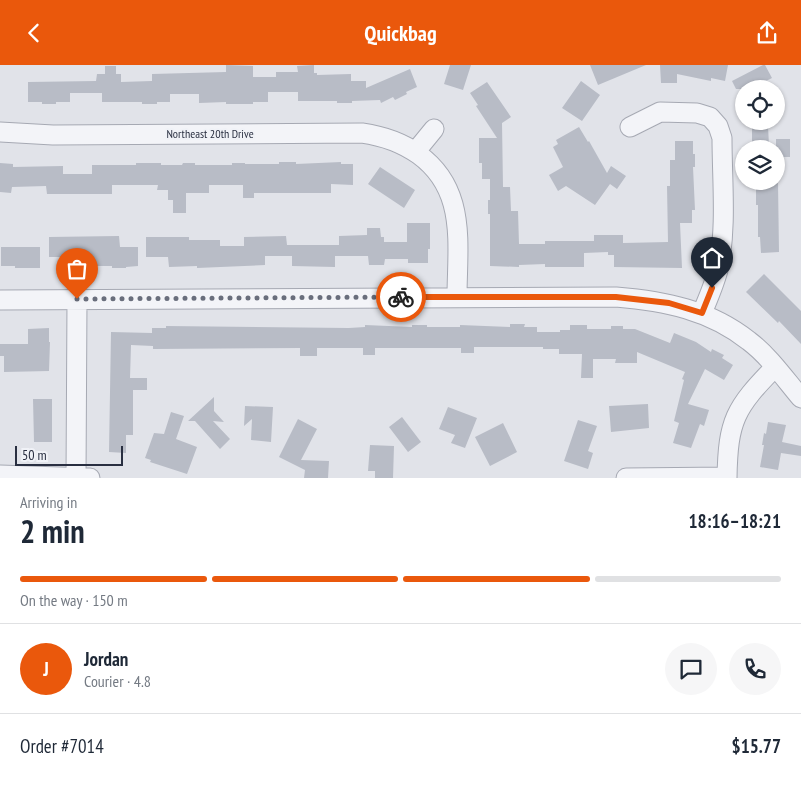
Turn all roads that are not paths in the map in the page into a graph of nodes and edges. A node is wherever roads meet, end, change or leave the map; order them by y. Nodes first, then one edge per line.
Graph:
1 (630, 127) dead end
2 (434, 129) dead end
3 (0, 132) edge
4 (416, 151) junction
5 (457, 297) junction
6 (77, 299) junction
7 (0, 300) edge
8 (702, 313) junction
9 (775, 367) junction
10 (801, 398) edge
11 (11, 476) edge
12 (83, 477) edge
13 (626, 478) edge
14 (727, 478) edge

1 - 8 street
2 - 4 street
3 - 4 street, Northeast 20th Drive
4 - 5 street, Northeast 20th Drive
5 - 6 street
5 - 8 street
6 - 7 street
6 - 12 street
8 - 9 street
9 - 10 street
9 - 14 street
11 - 12 street
13 - 14 street

